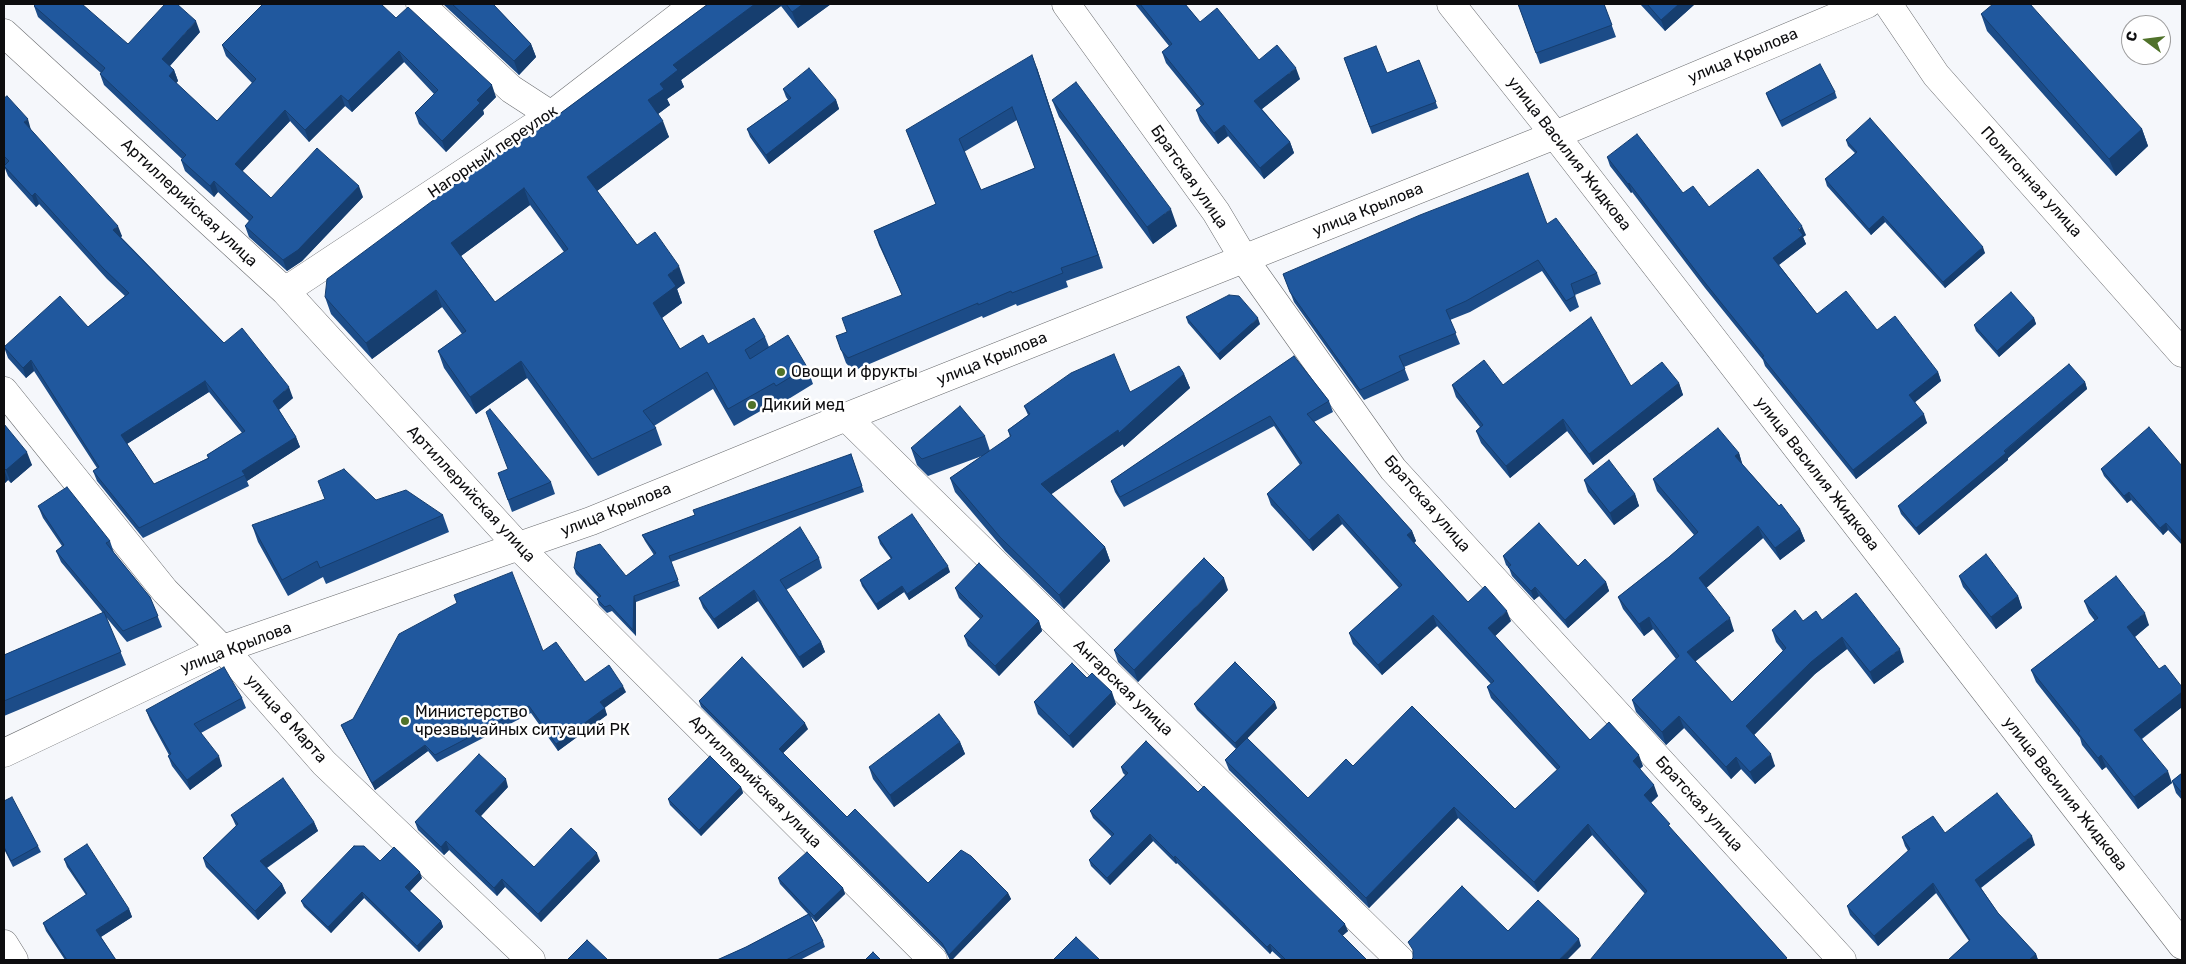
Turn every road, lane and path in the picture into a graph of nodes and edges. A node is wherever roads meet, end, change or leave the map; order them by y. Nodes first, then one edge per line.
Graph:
1 (420, 4) edge
2 (695, 4) edge
3 (1066, 4) edge
4 (1451, 4) edge
5 (1867, 4) edge
6 (1888, 4) edge
7 (4, 33) edge
8 (551, 114) junction
9 (1555, 134) junction
10 (1244, 259) junction
11 (285, 291) junction
12 (2182, 353) edge
13 (4, 391) edge
14 (846, 417) junction
15 (520, 548) junction
16 (223, 650) junction
17 (4, 752) edge
18 (4, 944) edge
19 (2182, 945) edge
20 (14, 960) edge
21 (531, 960) edge
22 (933, 960) edge
23 (1400, 960) edge
24 (1842, 960) edge

1 - 8 street
2 - 8 street, Нагорный переулок
3 - 10 street, Братская улица
4 - 9 street, улица Василия Жидкова
5 - 9 street, улица Крылова
6 - 12 street, Полигонная улица
7 - 11 street, Артиллерийская улица
8 - 11 street, Нагорный переулок
9 - 10 street, улица Крылова
9 - 19 street, улица Василия Жидкова
10 - 14 street, улица Крылова
10 - 24 street, Братская улица
11 - 15 street, Артиллерийская улица
13 - 16 street, улица 8 Марта
14 - 15 street, улица Крылова
14 - 23 street, Ангарская улица
15 - 16 street, улица Крылова
15 - 22 street, Артиллерийская улица
16 - 17 street, улица Крылова
16 - 21 street, улица 8 Марта
18 - 20 street

